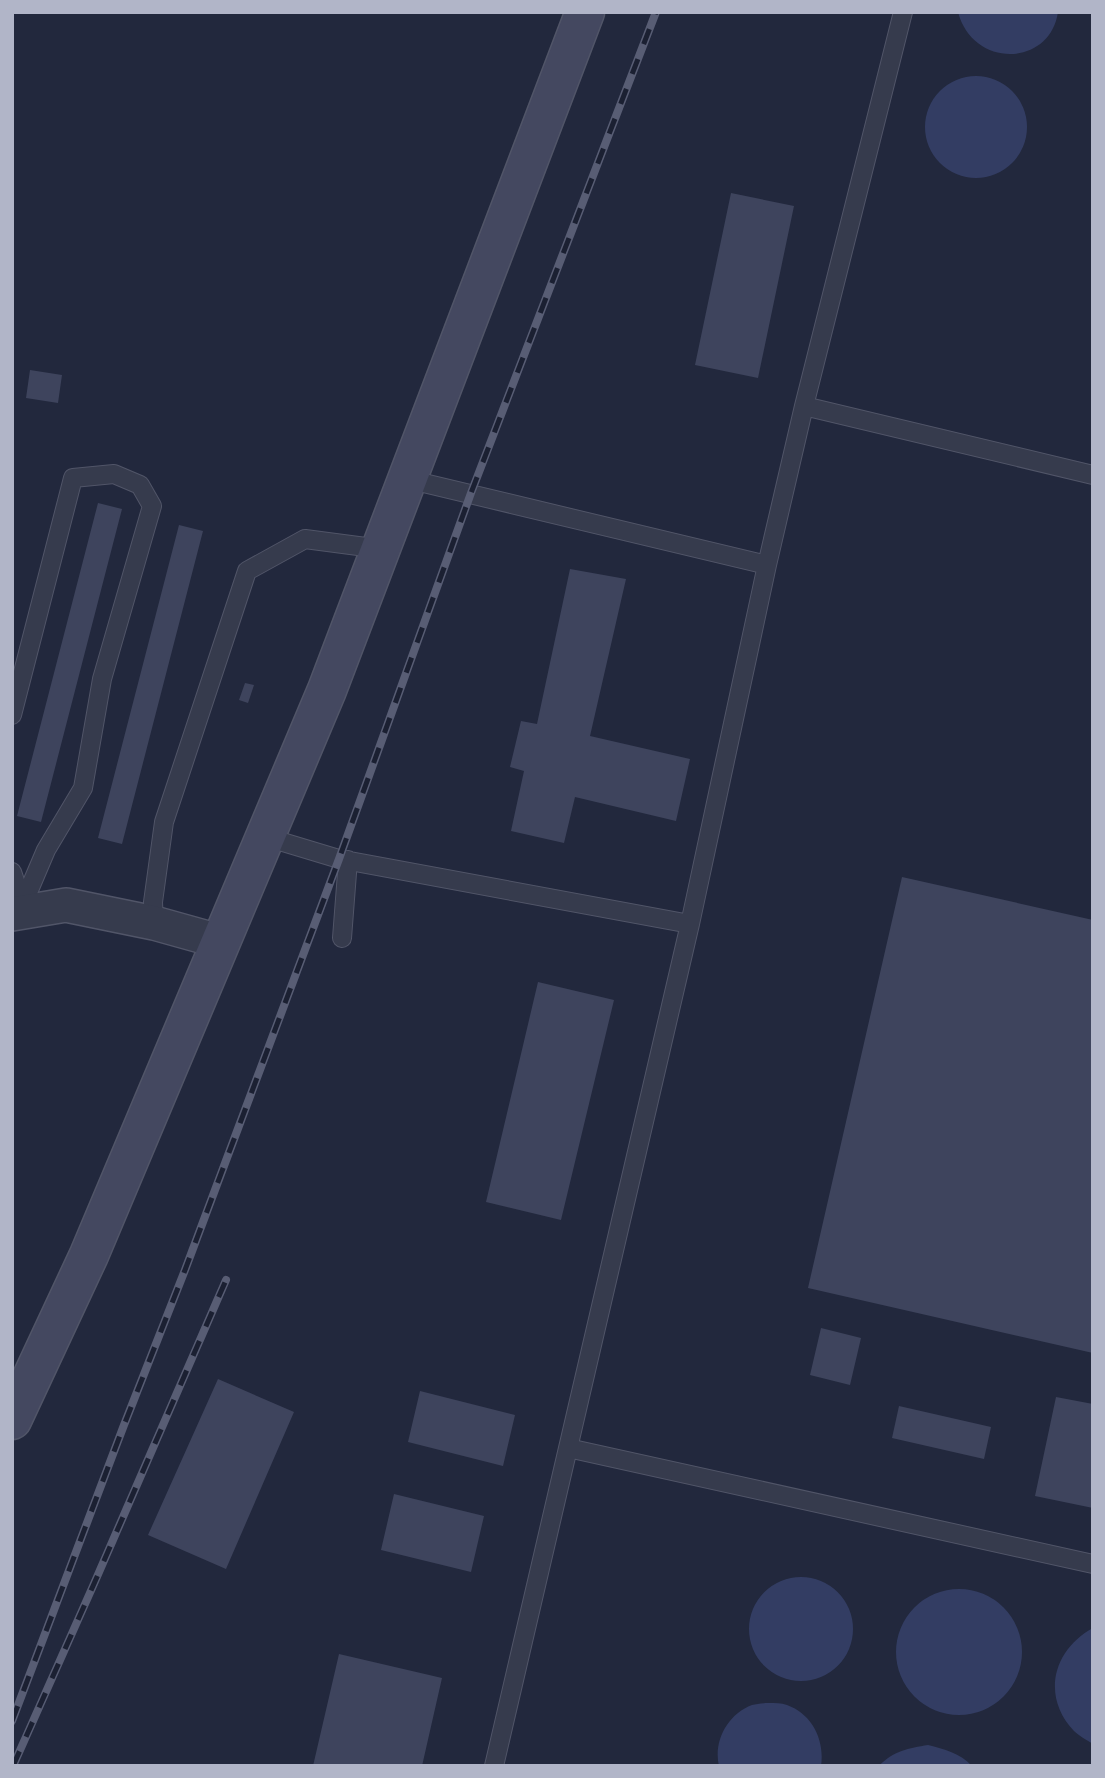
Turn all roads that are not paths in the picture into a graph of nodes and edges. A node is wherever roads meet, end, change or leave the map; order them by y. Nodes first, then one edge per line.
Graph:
1 (585, 12) edge
2 (903, 12) edge
3 (804, 406) junction
4 (1093, 475) edge
5 (407, 478) junction
6 (381, 549) junction
7 (767, 565) junction
8 (12, 715) edge
9 (266, 837) junction
10 (348, 860) junction
11 (12, 872) edge
12 (20, 910) edge
13 (154, 923) junction
14 (690, 925) junction
15 (342, 938) dead end
16 (222, 942) junction
17 (12, 1420) edge
18 (568, 1448) junction
19 (1093, 1564) edge
20 (494, 1766) edge

1 - 5 street
2 - 3 lane
3 - 4 lane
3 - 7 lane
5 - 6 street
5 - 7 lane
6 - 9 street
6 - 13 lane
7 - 14 lane
8 - 12 lane
9 - 10 lane
9 - 16 street
10 - 14 lane
10 - 15 lane
11 - 12 lane
12 - 13 street
13 - 16 street
14 - 18 lane
16 - 17 street
18 - 19 lane
18 - 20 lane

